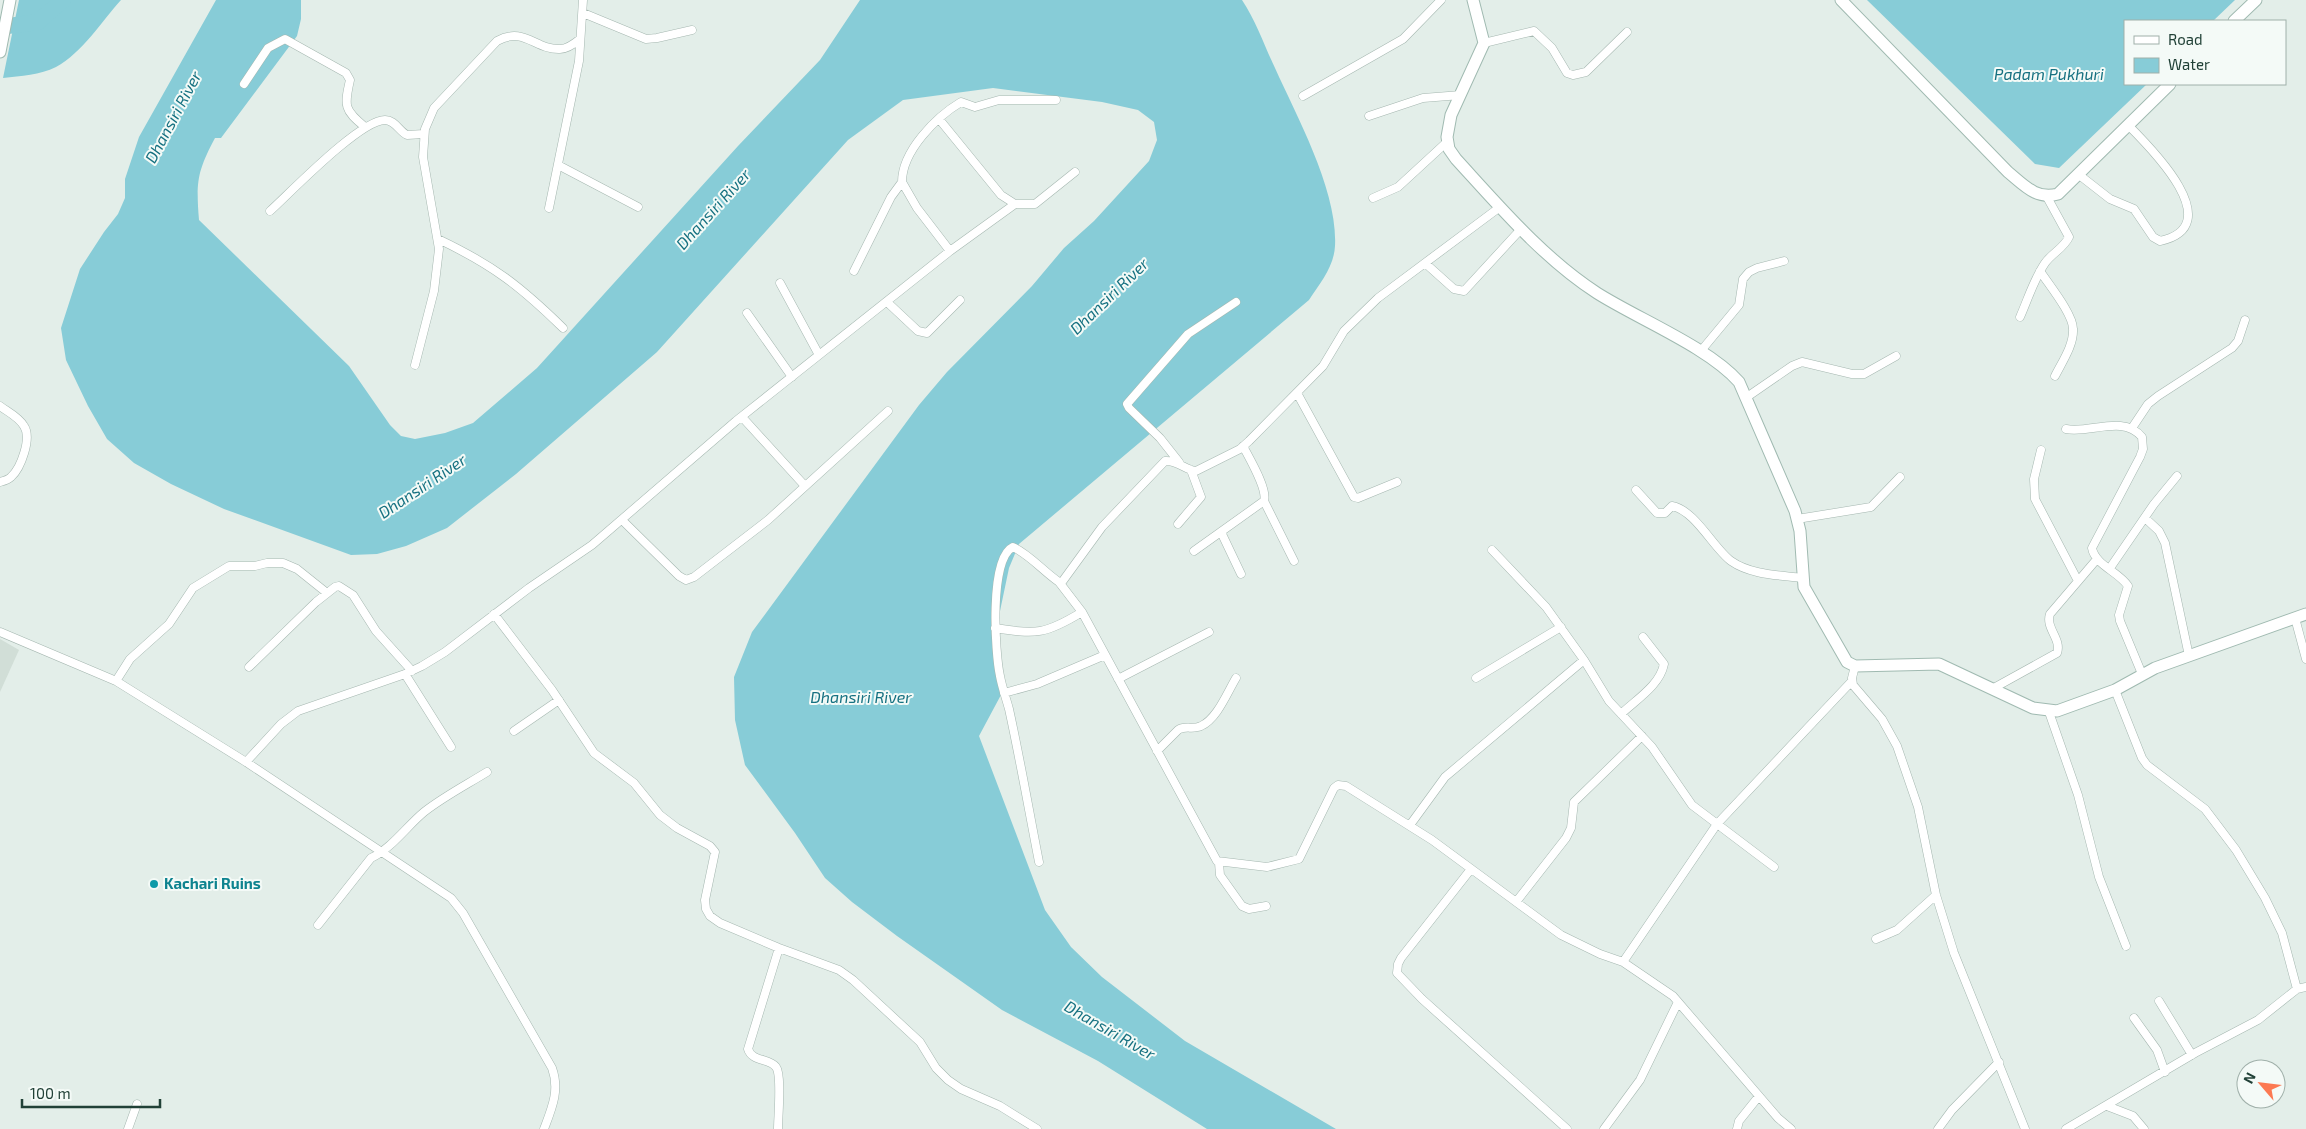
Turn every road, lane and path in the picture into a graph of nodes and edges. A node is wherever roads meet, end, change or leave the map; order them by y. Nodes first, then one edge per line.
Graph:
1 (10, 0) edge
2 (583, 0) edge
3 (1441, 0) edge
4 (1473, 0) edge
5 (1841, 0) edge
6 (2256, 0) edge
7 (583, 13) junction
8 (2235, 20) edge
9 (692, 30) dead end
10 (1627, 32) dead end
11 (580, 40) junction
12 (1484, 43) junction
13 (0, 52) edge
14 (244, 84) dead end
15 (2169, 85) edge
16 (1461, 94) junction
17 (1304, 96) dead end
18 (1056, 100) dead end
19 (1369, 116) dead end
20 (939, 118) junction
21 (2128, 126) junction
22 (365, 127) junction
23 (424, 134) junction
24 (1448, 141) junction
25 (558, 165) junction
26 (1075, 172) dead end
27 (2078, 174) junction
28 (902, 182) junction
29 (2047, 197) junction
30 (1373, 198) dead end
31 (1015, 204) junction
32 (638, 207) dead end
33 (1500, 207) junction
34 (549, 208) dead end
35 (270, 211) dead end
36 (1521, 229) junction
37 (438, 239) junction
38 (950, 251) junction
39 (1784, 261) dead end
40 (1425, 263) junction
41 (854, 271) dead end
42 (2040, 271) junction
43 (780, 282) dead end
44 (960, 300) dead end
45 (887, 302) junction
46 (1236, 302) dead end
47 (747, 314) dead end
48 (2020, 317) dead end
49 (2245, 320) dead end
50 (563, 328) dead end
51 (1700, 352) junction
52 (819, 355) junction
53 (1896, 356) dead end
54 (415, 365) dead end
55 (2055, 376) dead end
56 (792, 377) junction
57 (1297, 393) junction
58 (1747, 397) junction
59 (0, 406) edge
60 (888, 411) dead end
61 (742, 416) junction
62 (2132, 428) junction
63 (2066, 429) dead end
64 (1243, 446) junction
65 (2041, 450) dead end
66 (1180, 464) junction
67 (1191, 470) junction
68 (2178, 476) dead end
69 (1900, 477) dead end
70 (0, 482) edge
71 (1397, 482) dead end
72 (806, 486) junction
73 (1636, 490) dead end
74 (1264, 501) junction
75 (2145, 518) junction
76 (1797, 519) junction
77 (622, 520) junction
78 (1178, 524) dead end
79 (1221, 532) junction
80 (1492, 550) dead end
81 (1194, 551) dead end
82 (2097, 559) junction
83 (1294, 561) dead end
84 (2110, 568) junction
85 (1240, 574) dead end
86 (1802, 578) junction
87 (2078, 581) junction
88 (1059, 582) junction
89 (327, 593) junction
90 (1082, 612) junction
91 (494, 614) junction
92 (2300, 616) edge
93 (1561, 627) junction
94 (995, 628) junction
95 (0, 632) edge
96 (1209, 632) dead end
97 (1642, 637) dead end
98 (1105, 655) junction
99 (2189, 656) junction
100 (2306, 659) edge
101 (1584, 660) junction
102 (1855, 666) junction
103 (249, 667) dead end
104 (408, 672) junction
105 (2142, 674) junction
106 (1236, 678) dead end
107 (1476, 678) dead end
108 (1118, 679) junction
109 (116, 681) junction
110 (1852, 681) junction
111 (1992, 689) junction
112 (2115, 690) junction
113 (1004, 692) junction
114 (559, 700) junction
115 (2049, 712) junction
116 (1621, 714) junction
117 (514, 731) dead end
118 (1642, 736) junction
119 (451, 747) dead end
120 (1157, 751) junction
121 (246, 762) junction
122 (487, 772) dead end
123 (1717, 824) junction
124 (1410, 825) junction
125 (382, 853) junction
126 (1039, 862) dead end
127 (1219, 863) junction
128 (1774, 867) dead end
129 (1471, 869) junction
130 (1936, 895) junction
131 (1516, 902) junction
132 (1266, 906) dead end
133 (318, 925) dead end
134 (1876, 939) dead end
135 (2126, 946) dead end
136 (779, 948) junction
137 (1623, 962) junction
138 (2306, 987) edge
139 (2297, 989) junction
140 (2159, 1001) dead end
141 (1678, 1002) junction
142 (2134, 1018) dead end
143 (2192, 1055) junction
144 (1999, 1062) junction
145 (2164, 1072) junction
146 (1759, 1096) junction
147 (137, 1104) dead end
148 (2107, 1106) junction
149 (128, 1129) edge
150 (544, 1129) edge
151 (778, 1129) edge
152 (1037, 1129) edge
153 (1567, 1129) edge
154 (1604, 1129) edge
155 (1737, 1129) edge
156 (1791, 1129) edge
157 (1938, 1129) edge
158 (2025, 1129) edge
159 (2066, 1129) edge
160 (2144, 1129) edge

1 - 13 street
2 - 7 street
3 - 17 street
4 - 12 street
5 - 29 street
6 - 8 street
7 - 9 street
7 - 11 street
10 - 12 street
11 - 23 street
11 - 25 street
12 - 16 street
14 - 22 street
15 - 21 street
16 - 19 street
16 - 24 street
18 - 20 street
20 - 28 street
20 - 31 street
21 - 27 street
21 - 27 street
22 - 23 street
22 - 35 street
23 - 37 street
24 - 30 street
24 - 33 street
25 - 32 street
25 - 34 street
26 - 31 street
27 - 29 street
28 - 38 street
28 - 41 street
29 - 42 street
31 - 38 street
33 - 36 street
33 - 40 street
36 - 40 street
36 - 51 street
37 - 50 street
37 - 54 street
38 - 45 street
39 - 51 street
40 - 57 street
42 - 48 street
42 - 55 street
43 - 52 street
44 - 45 street
45 - 52 street
46 - 66 street
47 - 56 street
49 - 62 street
51 - 58 street
52 - 56 street
53 - 58 street
56 - 61 street
57 - 64 street
57 - 71 street
58 - 76 street
59 - 70 street
60 - 72 street
61 - 72 street
61 - 77 street
62 - 63 street
62 - 82 street
64 - 67 street
64 - 74 street
65 - 87 street
66 - 67 street
66 - 88 street
67 - 78 street
68 - 75 street
69 - 76 street
72 - 77 street
73 - 86 street
74 - 79 street
74 - 83 street
75 - 84 street
75 - 99 street
76 - 86 street
77 - 91 street
79 - 81 street
79 - 85 street
80 - 93 street
82 - 84 street
82 - 87 street
84 - 105 street
86 - 102 street
87 - 111 street
88 - 90 street
88 - 94 street
89 - 103 street
89 - 104 street
89 - 109 street
90 - 94 street
90 - 98 street
91 - 104 street
91 - 114 street
92 - 99 street
92 - 100 street
93 - 101 street
93 - 107 street
94 - 113 street
95 - 109 street
96 - 108 street
97 - 116 street
98 - 108 street
98 - 113 street
99 - 105 street
101 - 116 street
101 - 124 street
102 - 110 street
102 - 111 street
104 - 119 street
104 - 121 street
105 - 112 street
106 - 120 street
108 - 120 street
109 - 121 street
110 - 123 street
110 - 130 street
111 - 115 street
112 - 115 street
112 - 139 street
113 - 126 street
114 - 117 street
114 - 136 street
115 - 135 street
116 - 118 street
118 - 123 street
118 - 131 street
120 - 127 street
121 - 125 street
122 - 125 street
123 - 128 street
123 - 137 street
124 - 127 street
124 - 129 street
125 - 133 street
125 - 150 street
127 - 132 street
129 - 131 street
129 - 153 street
130 - 134 street
130 - 144 street
131 - 137 street
136 - 151 street
136 - 152 street
137 - 141 street
138 - 139 street
139 - 143 street
140 - 143 street
141 - 146 street
141 - 154 street
142 - 145 street
143 - 145 street
144 - 157 street
144 - 158 street
145 - 148 street
146 - 155 street
146 - 156 street
147 - 149 street
148 - 159 street
148 - 160 street

